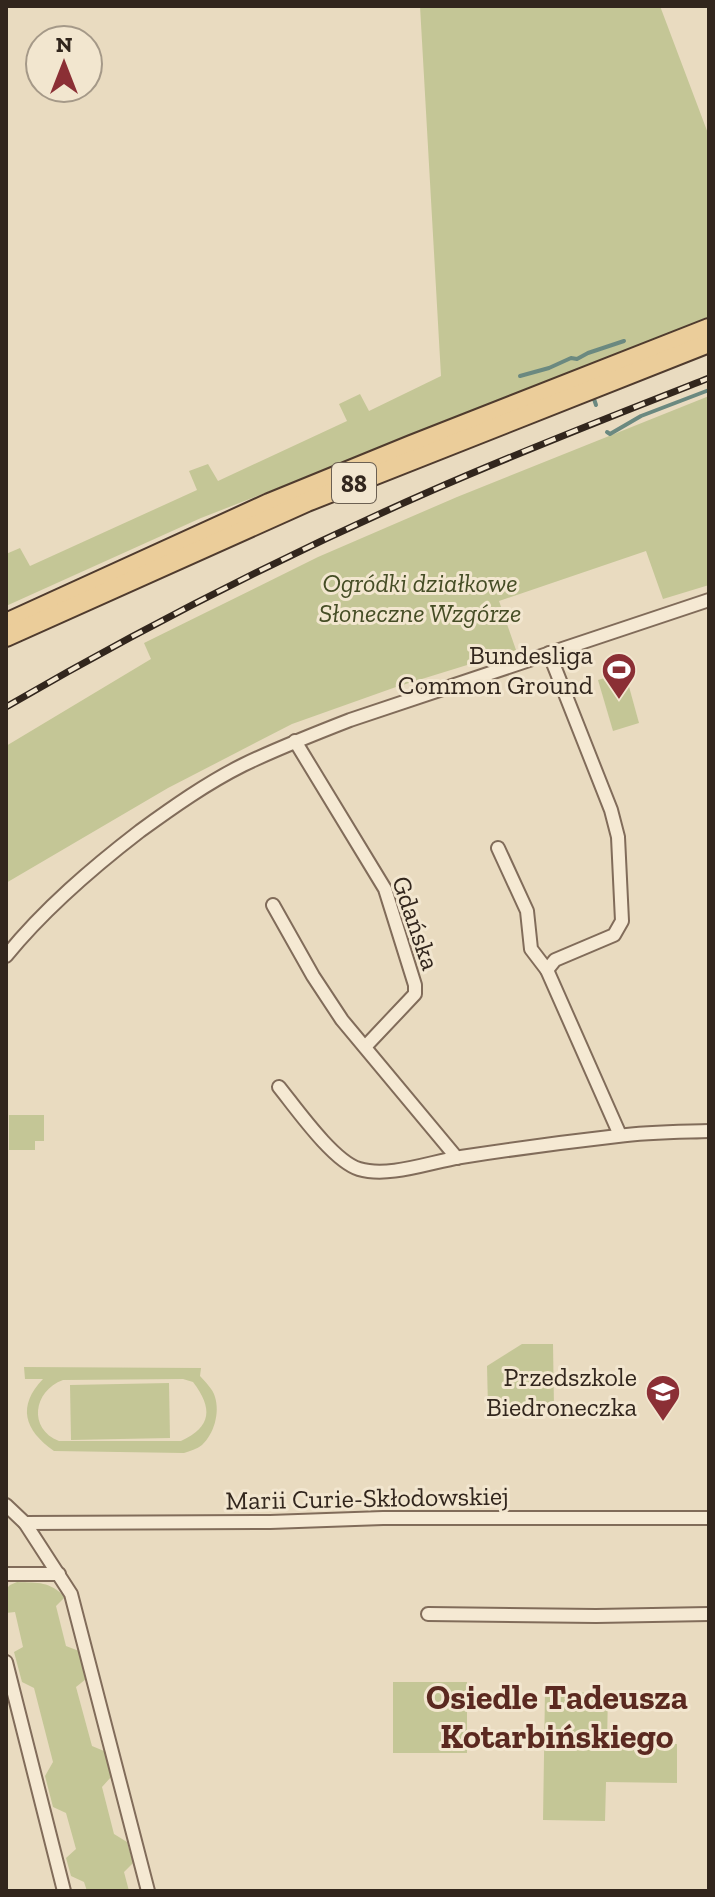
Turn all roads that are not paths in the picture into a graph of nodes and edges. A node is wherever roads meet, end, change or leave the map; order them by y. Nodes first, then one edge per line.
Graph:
1 (709, 328) edge
2 (709, 343) edge
3 (709, 600) edge
4 (6, 623) edge
5 (6, 637) edge
6 (549, 653) junction
7 (295, 741) junction
8 (498, 848) dead end
9 (273, 905) dead end
10 (6, 956) edge
11 (547, 970) junction
12 (365, 1047) junction
13 (279, 1087) dead end
14 (709, 1131) edge
15 (620, 1135) junction
16 (457, 1158) junction
17 (6, 1505) edge
18 (709, 1518) edge
19 (25, 1523) junction
20 (6, 1574) edge
21 (59, 1574) junction
22 (428, 1614) dead end
23 (709, 1614) edge
24 (6, 1662) edge
25 (64, 1891) edge
26 (148, 1891) edge

1 - 4 main road, 88
2 - 5 main road, 88
3 - 6 street
6 - 7 street
6 - 11 street
7 - 10 street
7 - 12 street, Gdańska
8 - 11 street
9 - 12 street
11 - 15 street
12 - 16 street
13 - 16 street
14 - 15 street
15 - 16 street
17 - 19 street
18 - 19 street, Marii Curie-Skłodowskiej
19 - 21 street
20 - 21 street
21 - 26 street
22 - 23 street
24 - 25 street

